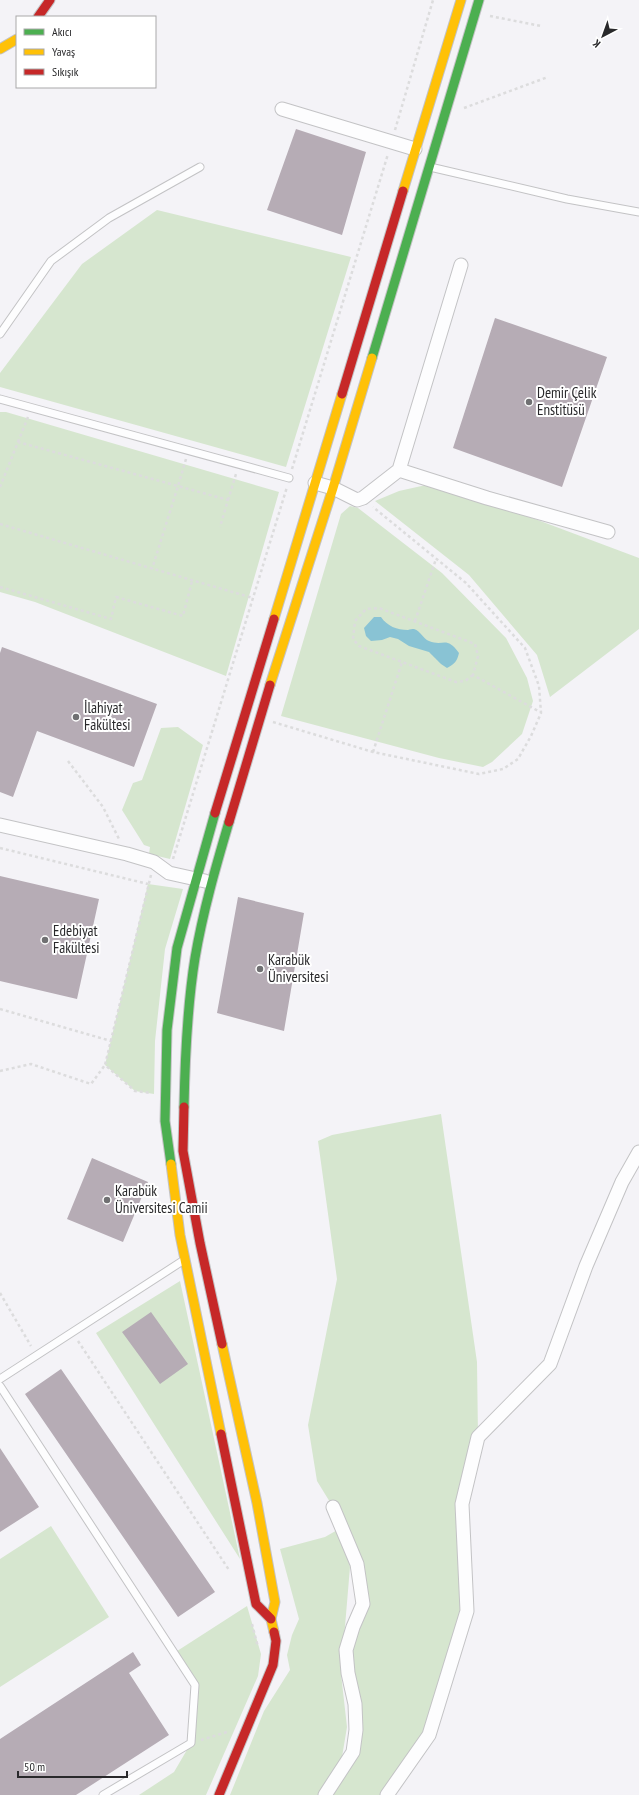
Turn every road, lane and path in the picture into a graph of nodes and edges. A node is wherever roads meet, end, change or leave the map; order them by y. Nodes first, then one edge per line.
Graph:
1 (50, 0) edge
2 (433, 0) edge
3 (461, 0) edge
4 (479, 0) edge
5 (488, 10) dead end
6 (39, 16) edge
7 (541, 26) dead end
8 (16, 40) edge
9 (0, 49) edge
10 (548, 77) dead end
11 (282, 109) dead end
12 (458, 111) dead end
13 (391, 142) junction
14 (415, 149) junction
15 (200, 167) dead end
16 (429, 167) junction
17 (639, 212) edge
18 (461, 265) dead end
19 (0, 334) edge
20 (0, 399) edge
21 (31, 407) junction
22 (18, 442) junction
23 (188, 450) junction
24 (239, 465) junction
25 (399, 470) junction
26 (289, 478) junction
27 (314, 483) junction
28 (178, 486) junction
29 (0, 487) edge
30 (333, 488) junction
31 (362, 498) junction
32 (228, 500) junction
33 (0, 524) edge
34 (220, 528) dead end
35 (608, 532) dead end
36 (436, 559) junction
37 (152, 569) junction
38 (192, 581) junction
39 (0, 587) edge
40 (253, 598) junction
41 (415, 621) junction
42 (402, 662) junction
43 (473, 674) junction
44 (541, 713) junction
45 (274, 718) dead end
46 (373, 752) junction
47 (68, 761) dead end
48 (0, 825) edge
49 (0, 848) edge
50 (127, 854) junction
51 (154, 862) junction
52 (169, 873) junction
53 (197, 879) junction
54 (212, 882) junction
55 (148, 884) junction
56 (0, 1009) edge
57 (111, 1041) junction
58 (105, 1065) junction
59 (0, 1072) edge
60 (154, 1094) dead end
61 (639, 1152) edge
62 (185, 1259) junction
63 (0, 1293) edge
64 (72, 1332) junction
65 (37, 1355) junction
66 (0, 1379) edge
67 (0, 1386) edge
68 (333, 1507) dead end
69 (229, 1570) dead end
70 (251, 1620) dead end
71 (272, 1620) junction
72 (259, 1648) dead end
73 (228, 1732) dead end
74 (191, 1743) junction
75 (104, 1795) edge
76 (219, 1795) edge
77 (325, 1795) edge
78 (387, 1795) edge

1 - 6 main road
2 - 13 path
3 - 14 main road
4 - 16 main road
5 - 7 path
8 - 9 main road
10 - 12 path
11 - 13 street
13 - 14 street
13 - 26 path
14 - 27 main road
15 - 19 lane
16 - 17 lane
16 - 30 main road
18 - 25 street
20 - 21 lane
21 - 22 path
21 - 23 lane
22 - 28 path
22 - 29 path
23 - 24 lane
23 - 28 path
24 - 26 lane
24 - 32 path
25 - 31 street
25 - 35 street
26 - 40 path
27 - 30 street
27 - 53 main road
28 - 32 path
28 - 37 path
30 - 31 street
30 - 54 main road
31 - 36 path
32 - 34 path
33 - 37 path
36 - 41 path
36 - 44 path
37 - 38 path
38 - 39 path
38 - 40 path
40 - 52 path
41 - 42 path
41 - 43 path
42 - 43 path
42 - 46 path
43 - 44 path
44 - 46 path
45 - 46 path
47 - 50 path
48 - 50 street
49 - 55 path
50 - 51 street
51 - 52 street
51 - 55 path
52 - 53 street
53 - 54 street
53 - 62 main road
54 - 71 main road
55 - 57 path
56 - 57 path
57 - 58 path
58 - 59 path
58 - 60 path
61 - 78 street
62 - 64 lane
62 - 71 main road
63 - 65 path
64 - 65 lane
64 - 69 path
65 - 66 lane
67 - 74 lane
68 - 77 street
70 - 72 path
71 - 76 main road
73 - 74 path
74 - 75 lane

